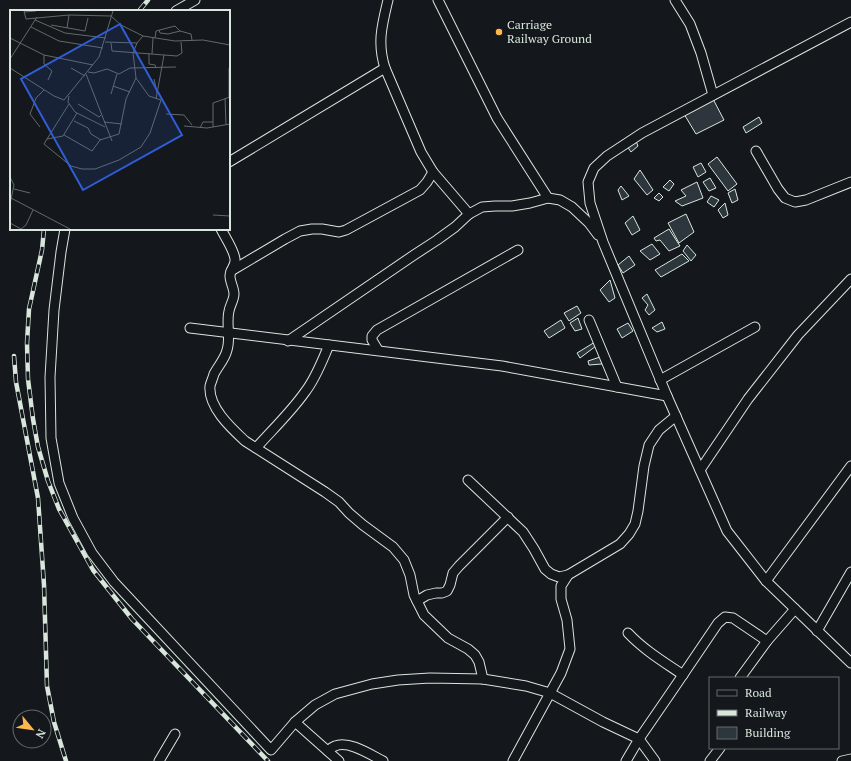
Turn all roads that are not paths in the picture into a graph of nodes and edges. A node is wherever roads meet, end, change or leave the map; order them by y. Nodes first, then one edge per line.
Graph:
1 (195, 0) edge
2 (388, 0) edge
3 (438, 0) edge
4 (675, 0) edge
5 (178, 10) edge
6 (851, 22) edge
7 (385, 68) junction
8 (713, 96) junction
9 (756, 151) dead end
10 (230, 161) edge
11 (432, 172) junction
12 (851, 182) edge
13 (548, 198) junction
14 (469, 214) junction
15 (65, 230) edge
16 (222, 230) edge
17 (604, 242) junction
18 (518, 250) dead end
19 (231, 271) junction
20 (851, 279) edge
21 (589, 320) dead end
22 (755, 327) dead end
23 (190, 328) dead end
24 (228, 333) junction
25 (288, 341) junction
26 (329, 345) junction
27 (378, 350) junction
28 (660, 380) junction
29 (616, 387) junction
30 (667, 396) junction
31 (676, 416) junction
32 (256, 448) junction
33 (851, 466) edge
34 (700, 470) junction
35 (468, 480) dead end
36 (508, 517) junction
37 (851, 572) edge
38 (568, 575) junction
39 (766, 581) junction
40 (417, 601) junction
41 (795, 609) junction
42 (817, 631) junction
43 (628, 633) dead end
44 (767, 641) junction
45 (851, 663) edge
46 (683, 675) junction
47 (741, 677) edge
48 (483, 679) junction
49 (550, 693) junction
50 (295, 722) junction
51 (175, 734) dead end
52 (639, 739) junction
53 (719, 749) edge
54 (328, 751) junction
55 (851, 759) edge
56 (159, 761) edge
57 (339, 761) edge
58 (383, 761) edge
59 (513, 761) edge
60 (626, 761) edge
61 (656, 761) edge
62 (710, 761) edge
63 (842, 761) edge

1 - 5 street
2 - 7 street
3 - 13 street
4 - 8 street
6 - 8 street
7 - 10 street
7 - 11 street
8 - 17 street
9 - 12 street
11 - 14 street
11 - 19 street
13 - 14 street
13 - 17 street
14 - 25 street
15 - 50 street
16 - 19 street
17 - 28 street
18 - 27 street
19 - 24 street
20 - 34 street
21 - 29 street
22 - 28 street
23 - 24 street
24 - 25 street
24 - 32 street
25 - 26 street
26 - 27 street
26 - 32 street
27 - 29 street
28 - 30 street
29 - 30 street
30 - 31 street
31 - 34 street
31 - 38 street
32 - 40 street
33 - 39 street
34 - 39 street
35 - 36 street
36 - 38 street
36 - 40 street
37 - 42 street
38 - 49 street
39 - 41 street
40 - 48 street
41 - 42 street
41 - 44 street
42 - 45 street
43 - 46 street
44 - 46 street
44 - 47 street
46 - 52 street
48 - 49 street
48 - 50 street
49 - 52 street
49 - 59 street
50 - 54 street
51 - 56 street
52 - 60 street
52 - 61 street
53 - 62 street
54 - 57 street
54 - 58 street
55 - 63 street

